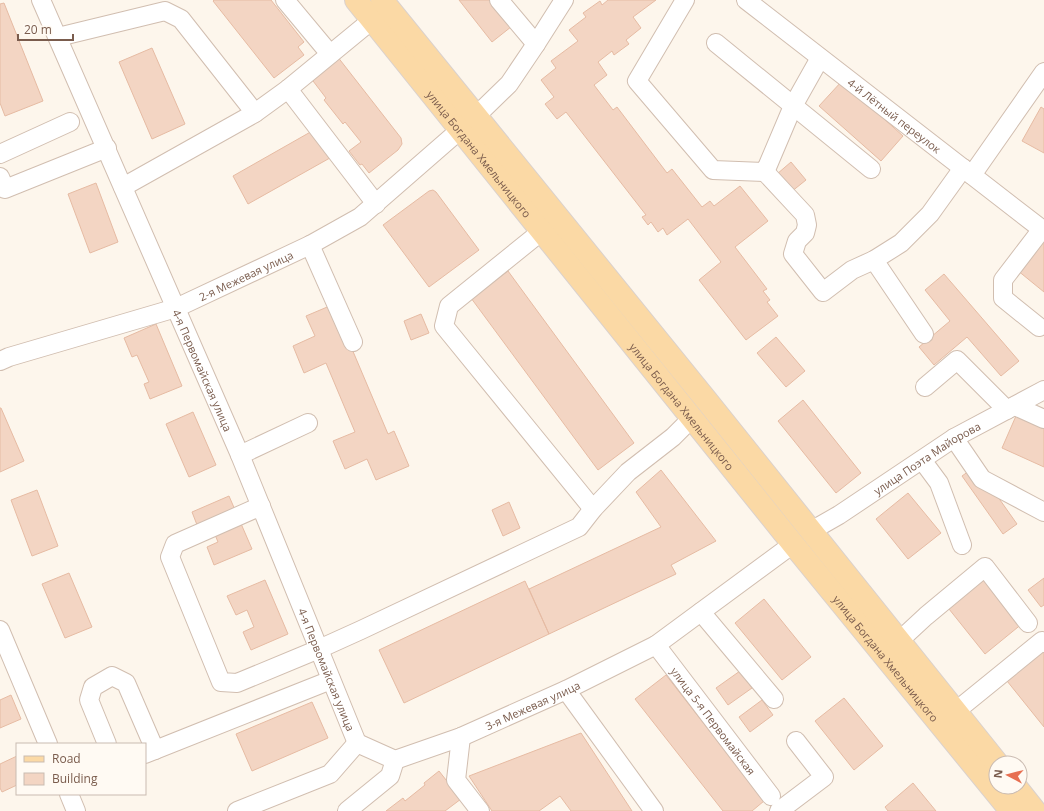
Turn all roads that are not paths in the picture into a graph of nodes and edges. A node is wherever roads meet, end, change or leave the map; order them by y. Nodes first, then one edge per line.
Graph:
1 (41, 0) edge
2 (285, 0) edge
3 (356, 0) edge
4 (382, 0) edge
5 (499, 0) edge
6 (564, 0) edge
7 (685, 0) edge
8 (746, 0) edge
9 (372, 20) junction
10 (58, 37) junction
11 (716, 43) dead end
12 (536, 44) junction
13 (330, 54) junction
14 (820, 58) junction
15 (1044, 72) edge
16 (288, 89) junction
17 (793, 106) junction
18 (255, 113) junction
19 (70, 122) dead end
20 (468, 123) junction
21 (107, 148) junction
22 (0, 154) edge
23 (871, 169) dead end
24 (765, 172) junction
25 (968, 172) junction
26 (2, 185) edge
27 (124, 186) junction
28 (376, 204) junction
29 (1043, 230) edge
30 (542, 231) junction
31 (310, 245) junction
32 (874, 260) junction
33 (176, 308) junction
34 (1039, 327) dead end
35 (924, 334) dead end
36 (354, 342) dead end
37 (0, 361) edge
38 (925, 387) dead end
39 (1044, 390) edge
40 (1011, 408) junction
41 (692, 418) junction
42 (1044, 419) edge
43 (308, 423) dead end
44 (954, 438) junction
45 (240, 455) junction
46 (922, 460) junction
47 (261, 506) junction
48 (593, 509) junction
49 (1044, 512) edge
50 (811, 531) junction
51 (793, 544) junction
52 (962, 545) dead end
53 (702, 612) junction
54 (1028, 623) dead end
55 (0, 630) edge
56 (899, 640) junction
57 (1044, 643) edge
58 (656, 645) junction
59 (319, 649) junction
60 (331, 680) junction
61 (566, 690) junction
62 (774, 700) dead end
63 (956, 711) junction
64 (461, 737) junction
65 (796, 741) dead end
66 (48, 743) edge
67 (107, 743) edge
68 (357, 743) junction
69 (150, 752) edge
70 (991, 755) edge
71 (395, 760) junction
72 (69, 795) edge
73 (1022, 795) edge
74 (775, 803) edge
75 (76, 811) edge
76 (237, 811) edge
77 (347, 811) edge
78 (480, 811) edge
79 (654, 811) edge
80 (1010, 811) edge
81 (1035, 811) edge

1 - 10 street, 4-я Первомайская улица
2 - 13 street
3 - 9 main road, улица Богдана Хмельницкого
4 - 20 main road, улица Богдана Хмельницкого
5 - 12 street
6 - 12 street, 2-я Межевая улица
7 - 24 street
8 - 14 street, 4-й Лётный переулок
9 - 13 street
9 - 20 main road, улица Богдана Хмельницкого
10 - 18 street
10 - 21 street, 4-я Первомайская улица
11 - 17 street
12 - 20 street, 2-я Межевая улица
13 - 16 street
14 - 17 street
14 - 25 street, 4-й Лётный переулок
15 - 25 street
16 - 18 street
16 - 28 street
17 - 23 street
17 - 24 street
18 - 27 street
19 - 22 street
20 - 28 street, 2-я Межевая улица
20 - 30 main road, улица Богдана Хмельницкого
20 - 50 main road, улица Богдана Хмельницкого
21 - 26 street
21 - 27 street, 4-я Первомайская улица
24 - 32 street
25 - 29 street, 4-й Лётный переулок
25 - 32 street
27 - 33 street, 4-я Первомайская улица
28 - 31 street, 2-я Межевая улица
29 - 34 street
30 - 41 main road, улица Богдана Хмельницкого
30 - 48 street
31 - 33 street, 2-я Межевая улица
31 - 36 street
32 - 35 street
33 - 37 street, 2-я Межевая улица
33 - 45 street, 4-я Первомайская улица
38 - 40 street
39 - 40 street, улица Поэта Майорова
40 - 42 street
40 - 44 street, улица Поэта Майорова
41 - 48 street
41 - 51 main road, улица Богдана Хмельницкого
43 - 45 street
44 - 46 street, улица Поэта Майорова
44 - 49 street
45 - 47 street, 4-я Первомайская улица
46 - 50 street, улица Поэта Майорова
46 - 52 street
47 - 59 street, 4-я Первомайская улица
47 - 59 street
48 - 59 street
50 - 51 main road, 3-я Межевая улица
50 - 56 main road, улица Богдана Хмельницкого
51 - 53 street, 3-я Межевая улица
51 - 80 main road, улица Богдана Хмельницкого
53 - 58 street, 3-я Межевая улица
53 - 62 street
54 - 56 street
55 - 66 street
56 - 63 main road, улица Богдана Хмельницкого
57 - 63 street
58 - 61 street, 3-я Межевая улица
58 - 74 street, улица 5-я Первомайская
59 - 60 street, 4-я Первомайская улица
60 - 68 street, 4-я Первомайская улица
60 - 69 street
61 - 64 street, 3-я Межевая улица
61 - 79 street
63 - 70 main road, улица Богдана Хмельницкого
64 - 71 street, 3-я Межевая улица
64 - 78 street
65 - 74 street
67 - 69 street
68 - 71 street
68 - 76 street
71 - 77 street
72 - 75 street
73 - 81 main road

